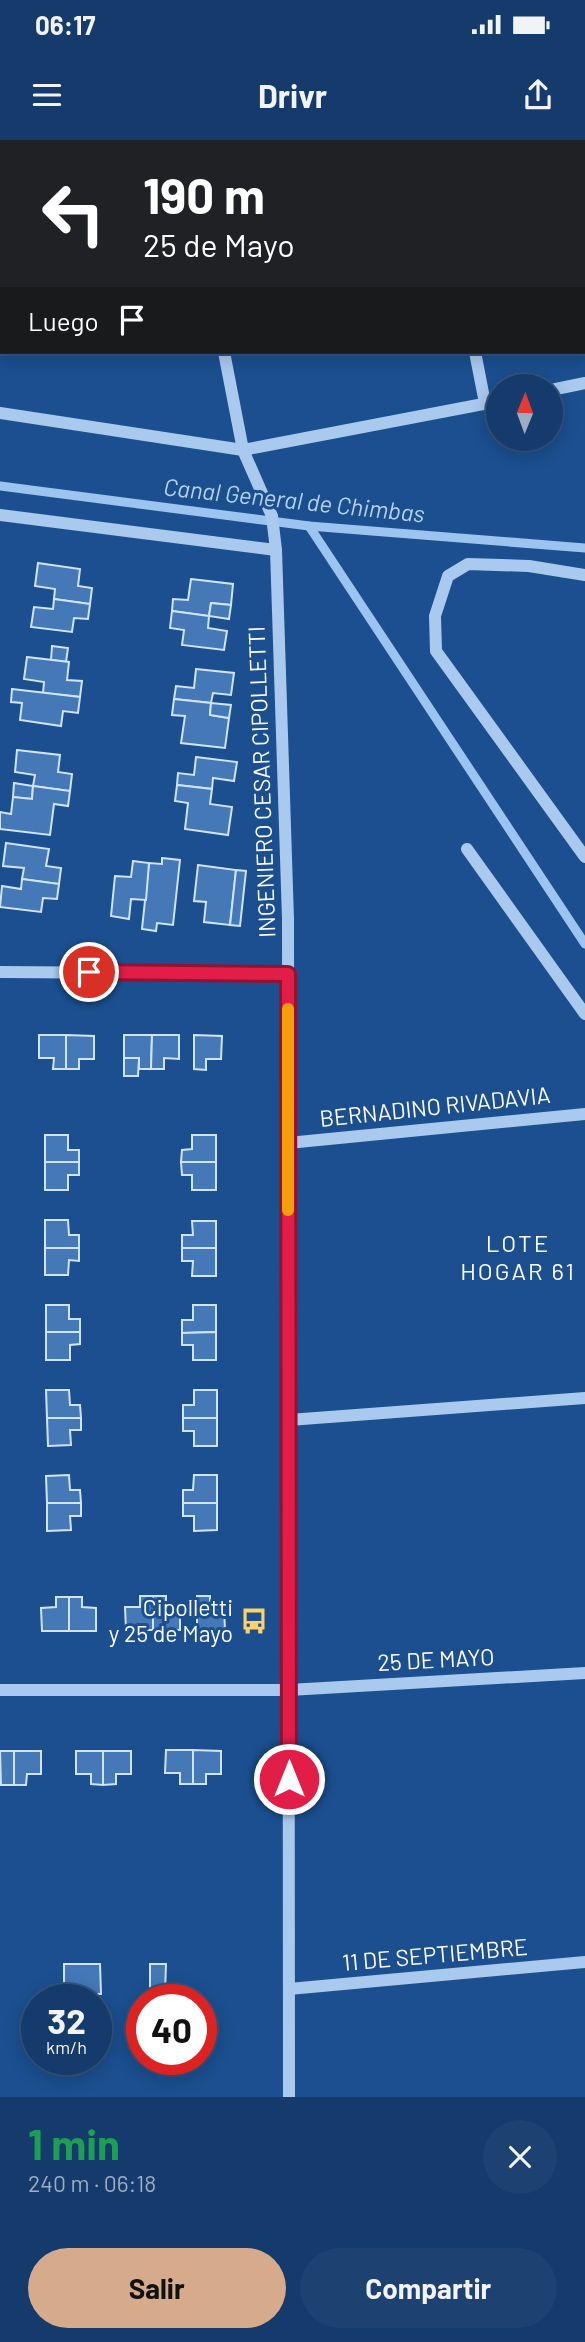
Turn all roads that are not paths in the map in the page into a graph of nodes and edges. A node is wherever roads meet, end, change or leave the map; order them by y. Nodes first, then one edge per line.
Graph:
1 (224, 354) edge
2 (475, 354) edge
3 (585, 383) edge
4 (564, 387) edge
5 (485, 403) joint
6 (0, 413) edge
7 (243, 450) junction
8 (0, 515) edge
9 (276, 550) junction
10 (585, 575) edge
11 (467, 849) dead end
12 (585, 856) edge
13 (0, 972) edge
14 (288, 974) junction
15 (585, 1014) edge
16 (585, 1114) edge
17 (288, 1143) junction
18 (585, 1398) edge
19 (289, 1420) junction
20 (585, 1672) edge
21 (0, 1690) edge
22 (289, 1690) junction
23 (585, 1962) edge
24 (289, 1989) junction
25 (289, 2097) edge

1 - 7 street, INGENIERO CESAR CIPOLLETTI
2 - 5 street
3 - 4 street
5 - 7 street
6 - 7 street
7 - 9 street, INGENIERO CESAR CIPOLLETTI
8 - 9 street
9 - 14 street, INGENIERO CESAR CIPOLLETTI
10 - 12 street
11 - 15 street
13 - 14 street
14 - 17 street, INGENIERO CESAR CIPOLLETTI
16 - 17 street, BERNADINO RIVADAVIA
17 - 19 street, INGENIERO CESAR CIPOLLETTI
18 - 19 street
19 - 22 street, INGENIERO CESAR CIPOLLETTI
20 - 22 street, 25 DE MAYO
21 - 22 street, 25 DE MAYO
22 - 24 street, INGENIERO CESAR CIPOLLETTI
23 - 24 street, 11 DE SEPTIEMBRE
24 - 25 street, INGENIERO CESAR CIPOLLETTI

